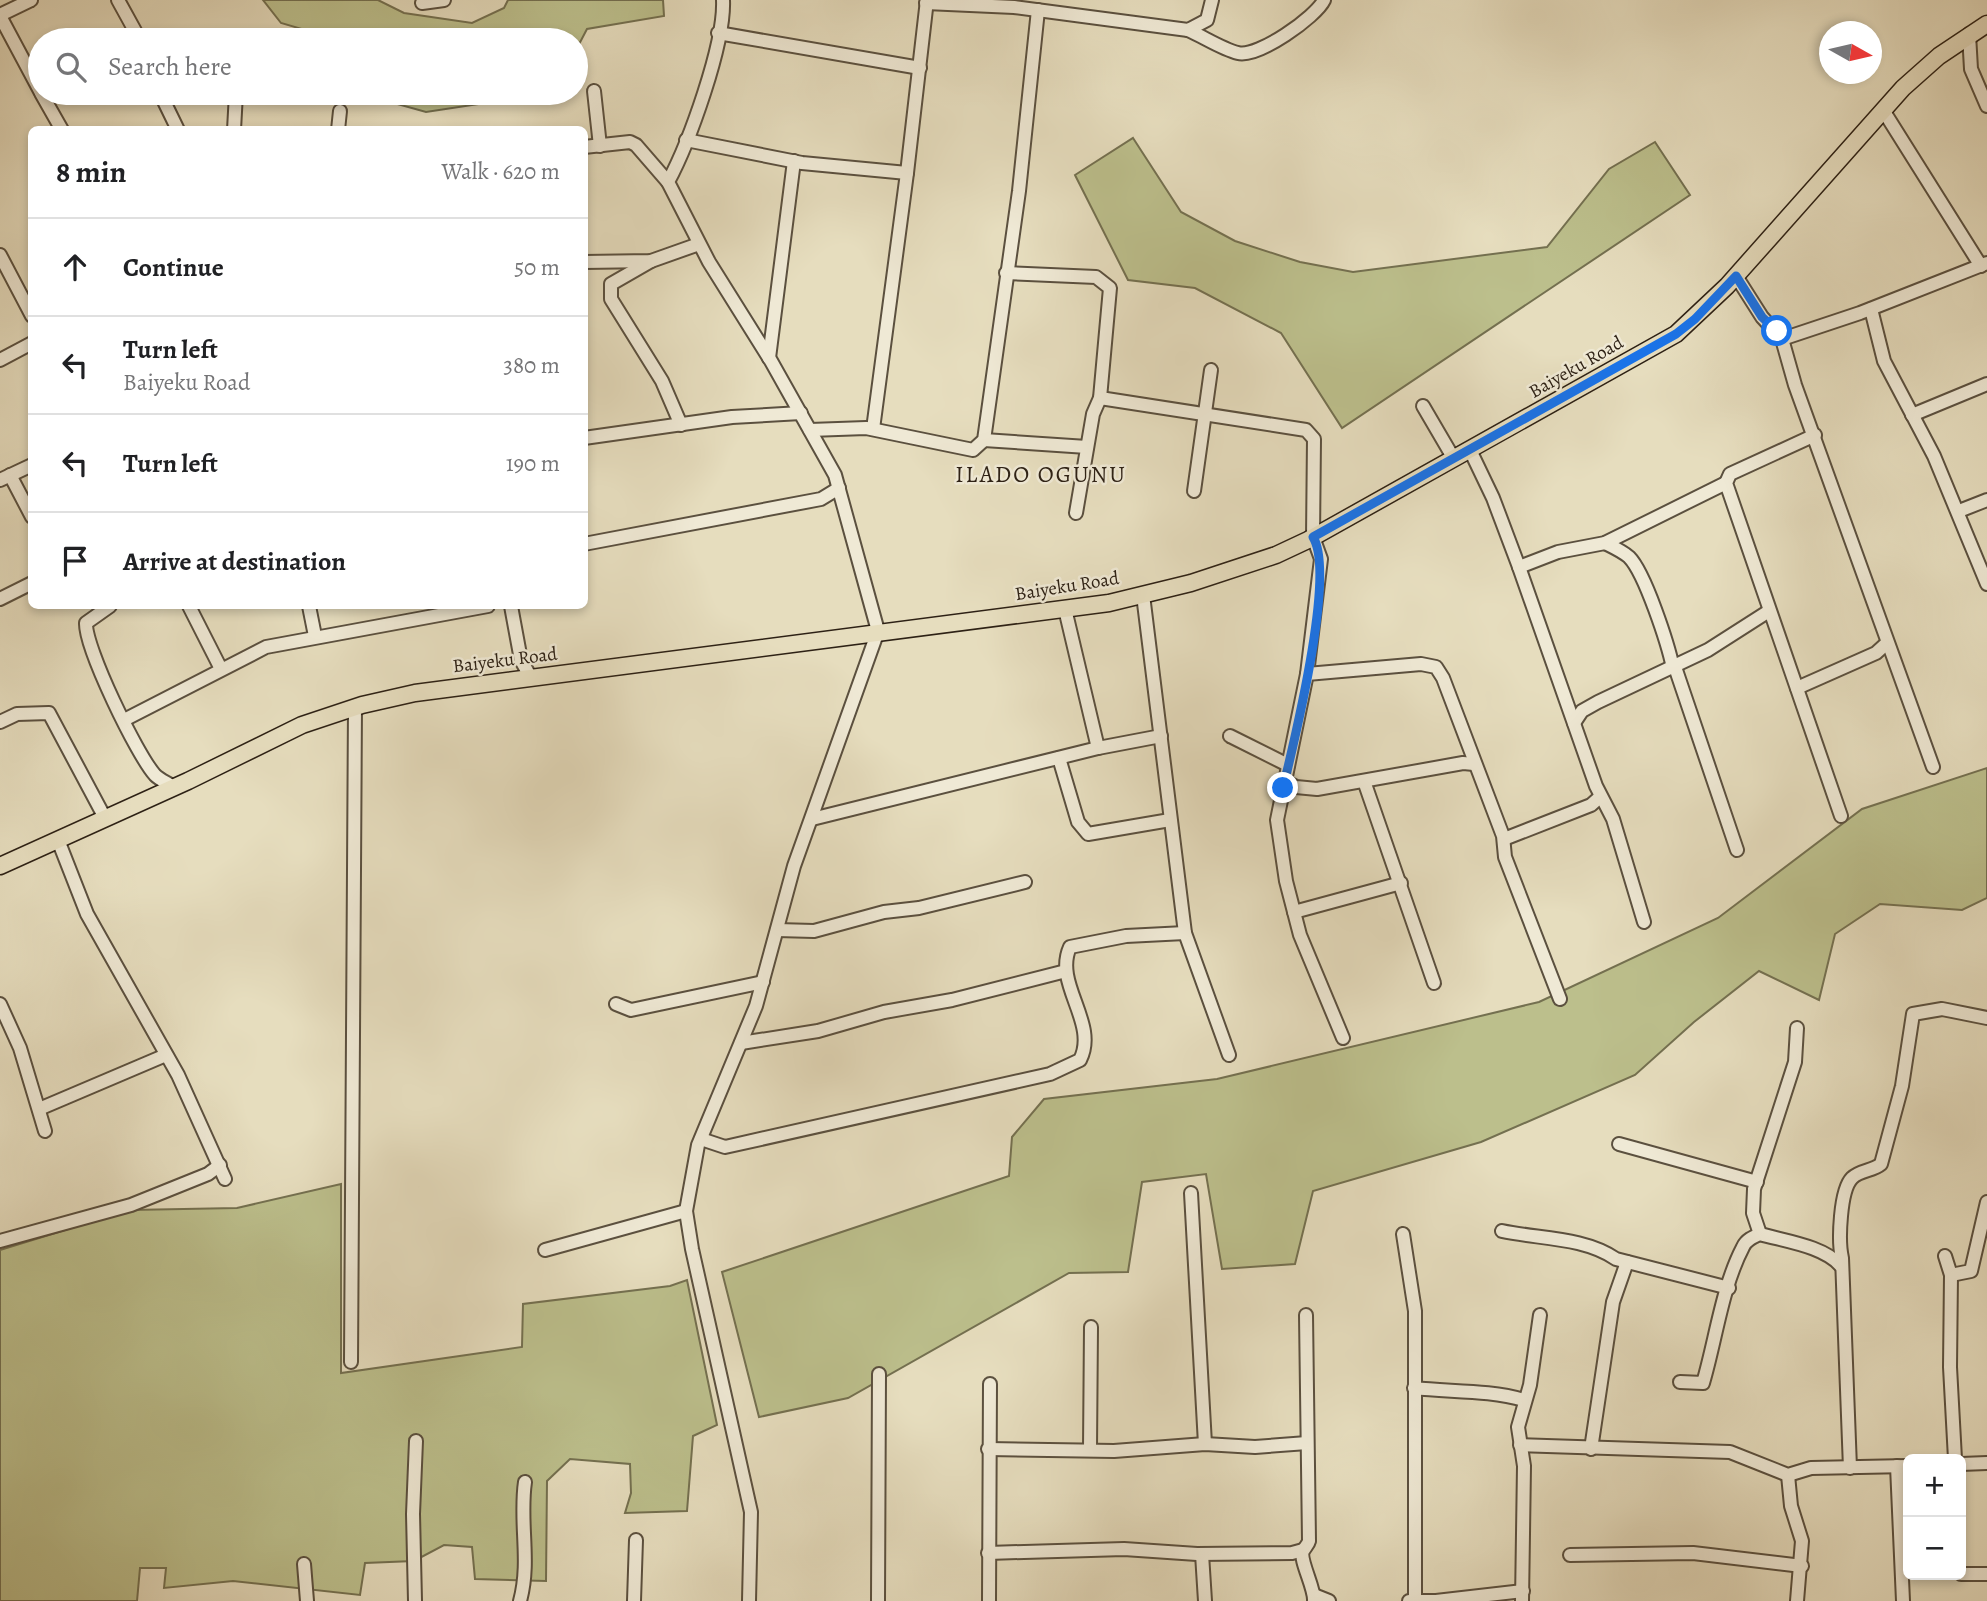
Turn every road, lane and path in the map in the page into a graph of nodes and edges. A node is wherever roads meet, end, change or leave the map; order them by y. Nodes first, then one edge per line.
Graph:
1 (31, 0) edge
2 (118, 0) edge
3 (444, 0) edge
4 (723, 0) edge
5 (1212, 0) edge
6 (1324, 0) edge
7 (926, 2) edge
8 (422, 3) dead end
9 (1038, 10) junction
10 (0, 15) edge
11 (1987, 24) edge
12 (136, 28) edge
13 (1188, 30) junction
14 (718, 33) junction
15 (1969, 34) junction
16 (28, 68) edge
17 (920, 68) junction
18 (594, 91) dead end
19 (48, 105) edge
20 (166, 105) edge
21 (235, 105) edge
22 (1987, 106) edge
23 (1883, 110) junction
24 (340, 111) dead end
25 (60, 126) edge
26 (176, 126) edge
27 (234, 126) edge
28 (338, 126) edge
29 (686, 140) junction
30 (600, 146) junction
31 (588, 147) edge
32 (793, 161) junction
33 (907, 173) junction
34 (668, 183) junction
35 (699, 244) junction
36 (0, 256) edge
37 (651, 261) junction
38 (588, 262) edge
39 (1984, 264) edge
40 (1006, 273) junction
41 (1736, 276) junction
42 (28, 308) edge
43 (1871, 309) junction
44 (1782, 339) junction
45 (28, 345) edge
46 (769, 358) junction
47 (0, 359) edge
48 (1211, 370) dead end
49 (1987, 384) edge
50 (1100, 398) junction
51 (1423, 406) dead end
52 (801, 413) junction
53 (1205, 415) junction
54 (1912, 415) junction
55 (681, 425) junction
56 (873, 429) junction
57 (810, 430) junction
58 (1815, 435) junction
59 (588, 437) edge
60 (984, 440) junction
61 (1087, 447) junction
62 (1470, 450) junction
63 (1454, 458) junction
64 (28, 467) edge
65 (5, 477) edge
66 (1726, 483) junction
67 (839, 488) junction
68 (1194, 491) dead end
69 (821, 499) junction
70 (1987, 500) edge
71 (844, 505) junction
72 (28, 511) edge
73 (1959, 511) junction
74 (1076, 513) dead end
75 (1313, 537) junction
76 (588, 543) edge
77 (1605, 543) junction
78 (1519, 567) junction
79 (1987, 584) edge
80 (28, 585) edge
81 (1143, 595) junction
82 (0, 599) edge
83 (105, 609) edge
84 (190, 609) edge
85 (310, 609) edge
86 (471, 609) edge
87 (512, 609) edge
88 (1065, 609) junction
89 (1767, 617) junction
90 (878, 631) junction
91 (315, 636) junction
92 (1887, 642) junction
93 (1674, 667) junction
94 (221, 669) junction
95 (1307, 674) junction
96 (524, 678) junction
97 (1797, 688) junction
98 (355, 707) junction
99 (1568, 708) junction
100 (1583, 711) junction
101 (124, 720) junction
102 (0, 722) edge
103 (1574, 723) junction
104 (1161, 736) junction
105 (1230, 736) dead end
106 (1098, 748) junction
107 (1059, 758) junction
108 (1469, 760) junction
109 (1288, 765) junction
110 (1933, 767) dead end
111 (155, 774) junction
112 (1284, 781) junction
113 (1364, 781) junction
114 (173, 788) junction
115 (155, 796) junction
116 (1600, 797) junction
117 (1841, 816) dead end
118 (105, 818) junction
119 (812, 819) junction
120 (1170, 820) junction
121 (1504, 839) junction
122 (58, 840) junction
123 (1737, 850) dead end
124 (0, 866) edge
125 (1025, 882) dead end
126 (1401, 883) junction
127 (1294, 912) junction
128 (1644, 922) dead end
129 (777, 930) junction
130 (1185, 933) junction
131 (1066, 971) junction
132 (763, 982) junction
133 (1434, 983) dead end
134 (1560, 999) dead end
135 (0, 1004) edge
136 (616, 1004) dead end
137 (1987, 1018) edge
138 (1797, 1028) dead end
139 (1343, 1038) dead end
140 (741, 1043) junction
141 (166, 1055) junction
142 (1229, 1055) dead end
143 (39, 1109) junction
144 (45, 1131) dead end
145 (701, 1139) junction
146 (1619, 1144) dead end
147 (220, 1164) junction
148 (225, 1179) dead end
149 (1756, 1182) junction
150 (1191, 1194) dead end
151 (1987, 1202) edge
152 (686, 1212) junction
153 (1502, 1231) dead end
154 (1404, 1234) dead end
155 (1759, 1234) junction
156 (0, 1241) edge
157 (1839, 1243) junction
158 (545, 1250) dead end
159 (1824, 1254) junction
160 (1945, 1256) dead end
161 (1627, 1262) junction
162 (1840, 1266) junction
163 (1951, 1275) junction
164 (1729, 1287) junction
165 (1306, 1315) dead end
166 (1540, 1315) dead end
167 (1091, 1327) dead end
168 (351, 1363) dead end
169 (879, 1374) dead end
170 (1680, 1382) dead end
171 (990, 1384) dead end
172 (1414, 1388) junction
173 (1524, 1400) junction
174 (416, 1441) dead end
175 (1205, 1444) junction
176 (1307, 1444) junction
177 (1520, 1445) junction
178 (1090, 1448) junction
179 (988, 1449) junction
180 (1591, 1449) junction
181 (1955, 1454) edge
182 (1987, 1463) edge
183 (1966, 1464) edge
184 (1903, 1466) edge
185 (1850, 1468) junction
186 (1788, 1475) junction
187 (525, 1482) dead end
188 (636, 1540) dead end
189 (988, 1553) junction
190 (1202, 1554) junction
191 (1300, 1554) junction
192 (1570, 1555) dead end
193 (304, 1564) dead end
194 (1802, 1566) junction
195 (1966, 1574) edge
196 (1987, 1574) edge
197 (1904, 1580) edge
198 (1522, 1596) edge
199 (1319, 1599) edge
200 (1411, 1600) edge
201 (307, 1601) edge
202 (415, 1601) edge
203 (520, 1601) edge
204 (634, 1601) edge
205 (749, 1601) edge
206 (878, 1601) edge
207 (989, 1601) edge
208 (1205, 1601) edge
209 (1329, 1601) edge
210 (1797, 1601) edge
211 (1903, 1601) edge

1 - 10 street
2 - 12 street
3 - 8 street
4 - 14 street
5 - 13 street
6 - 13 street
7 - 9 street
7 - 17 street
9 - 13 street
9 - 40 street
10 - 16 street
11 - 15 main road, Baiyeku Road
14 - 17 street
14 - 29 street
15 - 22 street
15 - 23 main road, Baiyeku Road
17 - 33 street
18 - 30 street
19 - 25 street
20 - 26 street
21 - 27 street
23 - 39 street
23 - 41 main road, Baiyeku Road
24 - 28 street
29 - 32 street
29 - 34 street
30 - 31 street
30 - 34 street
32 - 33 street
32 - 46 street
33 - 56 street
34 - 35 street
35 - 37 street
35 - 46 street
36 - 42 street
37 - 38 street
37 - 55 street
39 - 43 street
40 - 50 street
40 - 60 street
41 - 44 street
41 - 62 main road, Baiyeku Road
43 - 44 street
43 - 54 street
44 - 58 street
45 - 47 street
46 - 52 street
48 - 53 street
49 - 54 street
50 - 53 street
50 - 61 street
51 - 63 street
52 - 55 street
52 - 57 street
53 - 68 street
53 - 75 street
54 - 73 street
55 - 59 street
56 - 57 street
56 - 60 street
57 - 67 street
58 - 66 street
58 - 92 street
60 - 61 street
61 - 74 street
62 - 63 main road, Baiyeku Road
62 - 78 street
63 - 75 main road, Baiyeku Road
64 - 65 street
65 - 72 street
66 - 77 street
66 - 89 street
67 - 69 street
67 - 71 street
69 - 71 street
69 - 76 street
70 - 73 street
71 - 90 street
73 - 79 street
75 - 81 main road, Baiyeku Road
75 - 95 street
77 - 78 street
77 - 93 street
78 - 99 street
80 - 82 street
81 - 88 main road, Baiyeku Road
81 - 104 street
83 - 101 street
84 - 94 street
85 - 91 street
86 - 91 street
87 - 96 street
88 - 90 main road, Baiyeku Road
88 - 106 street
89 - 93 street
89 - 97 street
90 - 96 main road, Baiyeku Road
90 - 119 street
91 - 94 street
92 - 97 street
92 - 110 street
93 - 100 street
93 - 123 street
94 - 101 street
95 - 108 street
95 - 109 street
96 - 98 main road, Baiyeku Road
97 - 117 street
98 - 114 main road, Baiyeku Road
98 - 168 street
99 - 100 street
99 - 103 street
100 - 103 street
101 - 111 street
102 - 118 street
103 - 116 street
104 - 106 street
104 - 120 street
105 - 109 street
106 - 107 street
107 - 119 street
107 - 120 street
108 - 113 street
108 - 121 street
109 - 112 street
111 - 114 street
111 - 115 street
112 - 113 street
112 - 127 street
113 - 126 street
114 - 115 main road, Baiyeku Road
115 - 118 main road, Baiyeku Road
116 - 121 street
116 - 128 street
118 - 122 main road, Baiyeku Road
119 - 129 street
120 - 130 street
121 - 134 street
122 - 124 main road, Baiyeku Road
122 - 141 street
125 - 129 street
126 - 127 street
126 - 133 street
127 - 139 street
129 - 132 street
130 - 131 street
130 - 142 street
131 - 140 street
131 - 145 street
132 - 136 street
132 - 140 street
135 - 143 street
137 - 157 street
138 - 149 street
140 - 145 street
141 - 143 street
141 - 147 street
143 - 144 street
145 - 152 street
146 - 149 street
147 - 148 street
147 - 156 street
149 - 155 street
150 - 175 street
151 - 163 street
152 - 158 street
152 - 205 street
153 - 161 street
154 - 172 street
155 - 159 street
155 - 164 street
157 - 159 street
157 - 162 street
159 - 162 street
160 - 163 street
161 - 164 street
161 - 180 street
162 - 185 street
163 - 181 street
164 - 170 street
165 - 176 street
166 - 173 street
167 - 178 street
169 - 206 street
171 - 179 street
172 - 173 street
172 - 200 street
173 - 177 street
174 - 202 street
175 - 176 street
175 - 178 street
176 - 191 street
177 - 180 street
177 - 198 street
178 - 179 street
179 - 189 street
180 - 186 street
182 - 183 street
184 - 185 street
185 - 186 street
186 - 194 street
187 - 203 street
188 - 204 street
189 - 190 street
189 - 207 street
190 - 191 street
190 - 208 street
191 - 199 street
192 - 194 street
193 - 201 street
194 - 210 street
195 - 196 street
197 - 211 street
198 - 200 street
199 - 209 street

